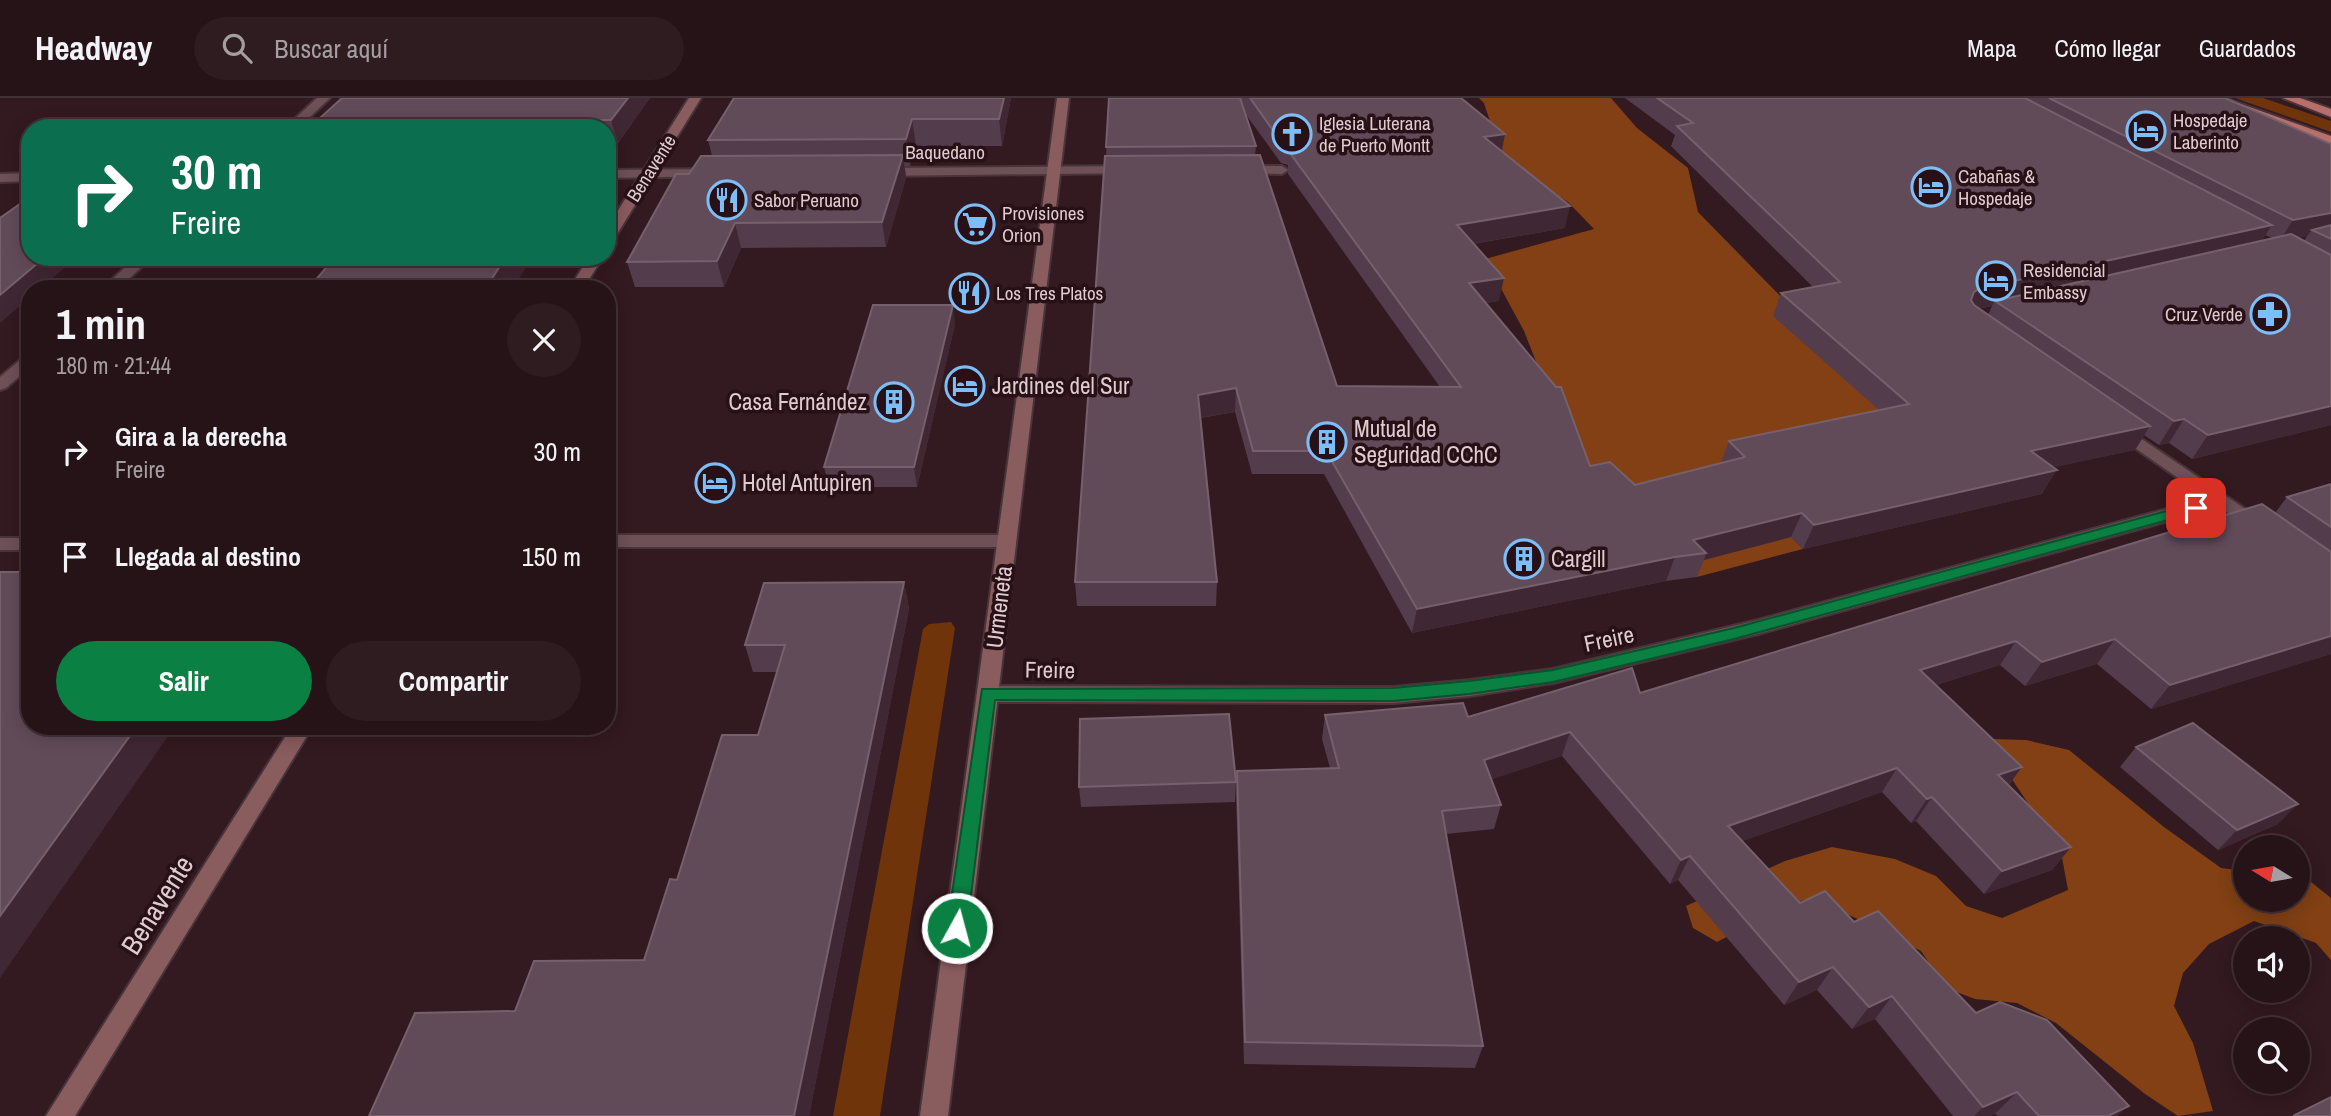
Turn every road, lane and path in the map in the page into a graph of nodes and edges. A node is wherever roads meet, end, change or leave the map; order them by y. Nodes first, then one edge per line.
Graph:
1 (324, 98) edge
2 (695, 98) edge
3 (1063, 98) edge
4 (2288, 98) edge
5 (2208, 100) edge
6 (2331, 113) edge
7 (300, 119) edge
8 (2285, 138) edge
9 (2331, 140) edge
10 (1138, 170) edge
11 (1230, 170) edge
12 (1282, 170) edge
13 (1054, 171) junction
14 (864, 172) edge
15 (648, 173) junction
16 (729, 173) edge
17 (616, 174) edge
18 (21, 177) edge
19 (0, 178) edge
20 (616, 225) edge
21 (135, 266) edge
22 (119, 280) edge
23 (21, 367) edge
24 (0, 385) edge
25 (2099, 415) edge
26 (2222, 500) junction
27 (2270, 534) edge
28 (616, 541) edge
29 (1007, 541) junction
30 (0, 544) edge
31 (21, 544) edge
32 (988, 694) junction
33 (297, 735) edge
34 (60, 1116) edge
35 (934, 1116) edge

1 - 7 street
2 - 15 main road, Benavente
3 - 13 main road, Urmeneta
4 - 6 highway
5 - 8 street
5 - 9 highway
10 - 13 street, Baquedano
11 - 12 street
13 - 14 street, Baquedano
13 - 29 main road, Urmeneta
15 - 16 street
15 - 17 street
15 - 20 main road, Benavente
18 - 19 street
21 - 22 street
23 - 24 street
25 - 26 street
26 - 27 street
26 - 32 street, Freire
28 - 29 street
29 - 32 main road, Urmeneta
30 - 31 street
32 - 35 main road, Urmeneta
33 - 34 main road, Benavente

